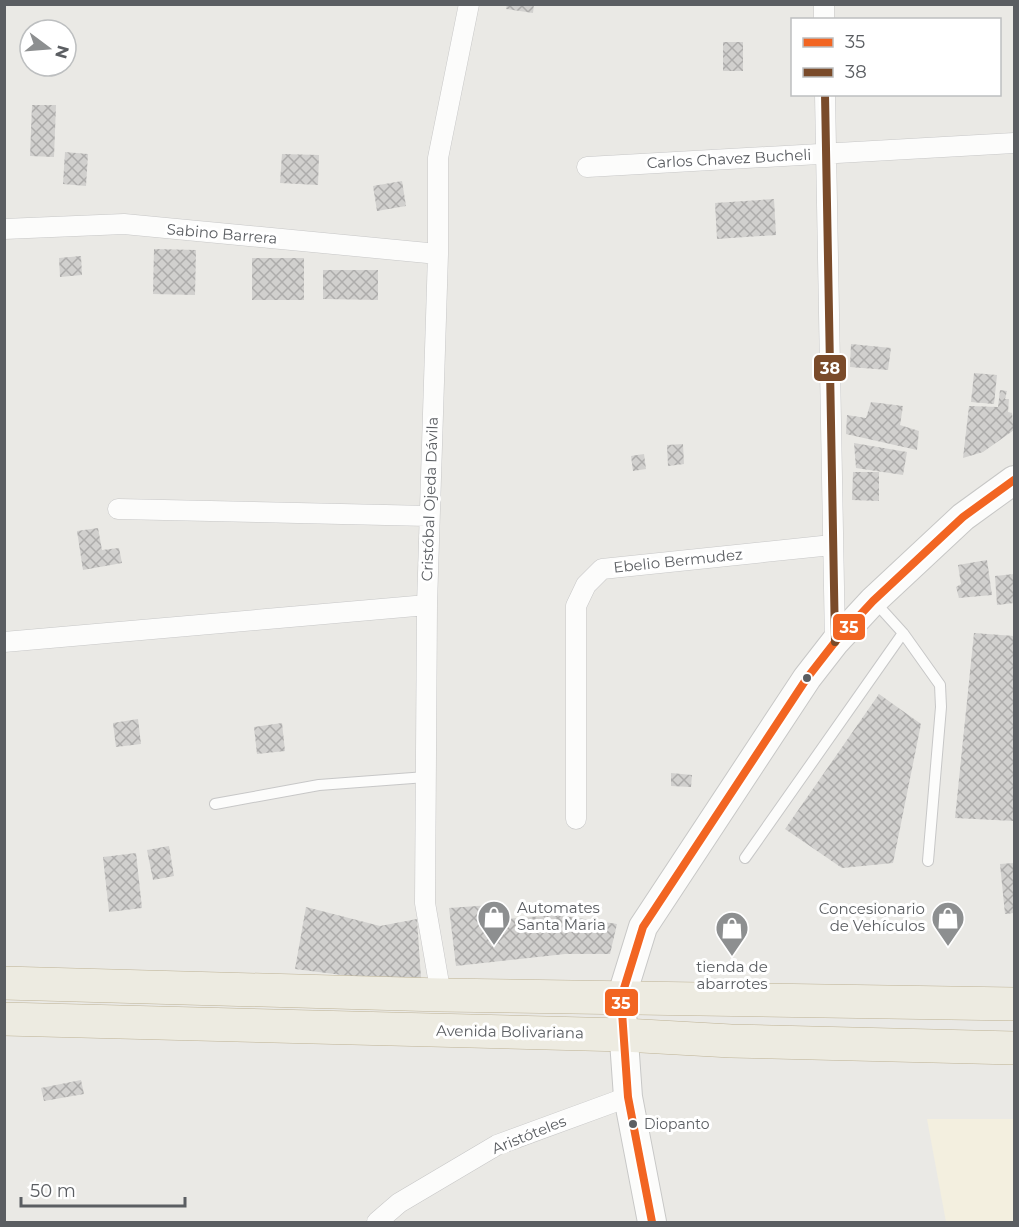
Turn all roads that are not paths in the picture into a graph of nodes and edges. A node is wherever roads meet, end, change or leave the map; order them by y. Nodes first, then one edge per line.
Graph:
1 (469, 4) edge
2 (825, 96) edge
3 (1014, 143) edge
4 (826, 154) junction
5 (587, 167) dead end
6 (4, 229) edge
7 (438, 254) junction
8 (1014, 480) edge
9 (118, 509) dead end
10 (429, 516) junction
11 (832, 545) junction
12 (873, 601) junction
13 (427, 605) junction
14 (903, 633) junction
15 (4, 642) edge
16 (835, 642) junction
17 (426, 777) junction
18 (215, 804) dead end
19 (576, 819) dead end
20 (745, 858) dead end
21 (928, 861) dead end
22 (4, 983) edge
23 (441, 995) junction
24 (621, 998) junction
25 (1014, 1004) edge
26 (4, 1019) edge
27 (624, 1035) junction
28 (1014, 1048) edge
29 (628, 1097) junction
30 (377, 1222) edge
31 (652, 1222) edge

1 - 7 street, Cristóbal Ojeda Dávila
2 - 4 street
3 - 4 street, Carlos Chavez Bucheli
4 - 5 street, Carlos Chavez Bucheli
4 - 11 street
6 - 7 street, Sabino Barrera
7 - 10 street, Cristóbal Ojeda Dávila
8 - 12 street
9 - 10 street
10 - 13 street, Cristóbal Ojeda Dávila
11 - 16 street
11 - 19 street, Ebelio Bermudez
12 - 14 lane
12 - 16 street
13 - 15 street
13 - 17 street, Cristóbal Ojeda Dávila
14 - 20 lane
14 - 21 lane
16 - 24 street
17 - 18 lane
17 - 23 street, Cristóbal Ojeda Dávila
22 - 23 highway
23 - 24 highway
24 - 25 highway
24 - 27 street
26 - 27 highway, Avenida Bolivariana
27 - 28 highway, Avenida Bolivariana
27 - 29 street
29 - 30 street, Aristóteles
29 - 31 street

